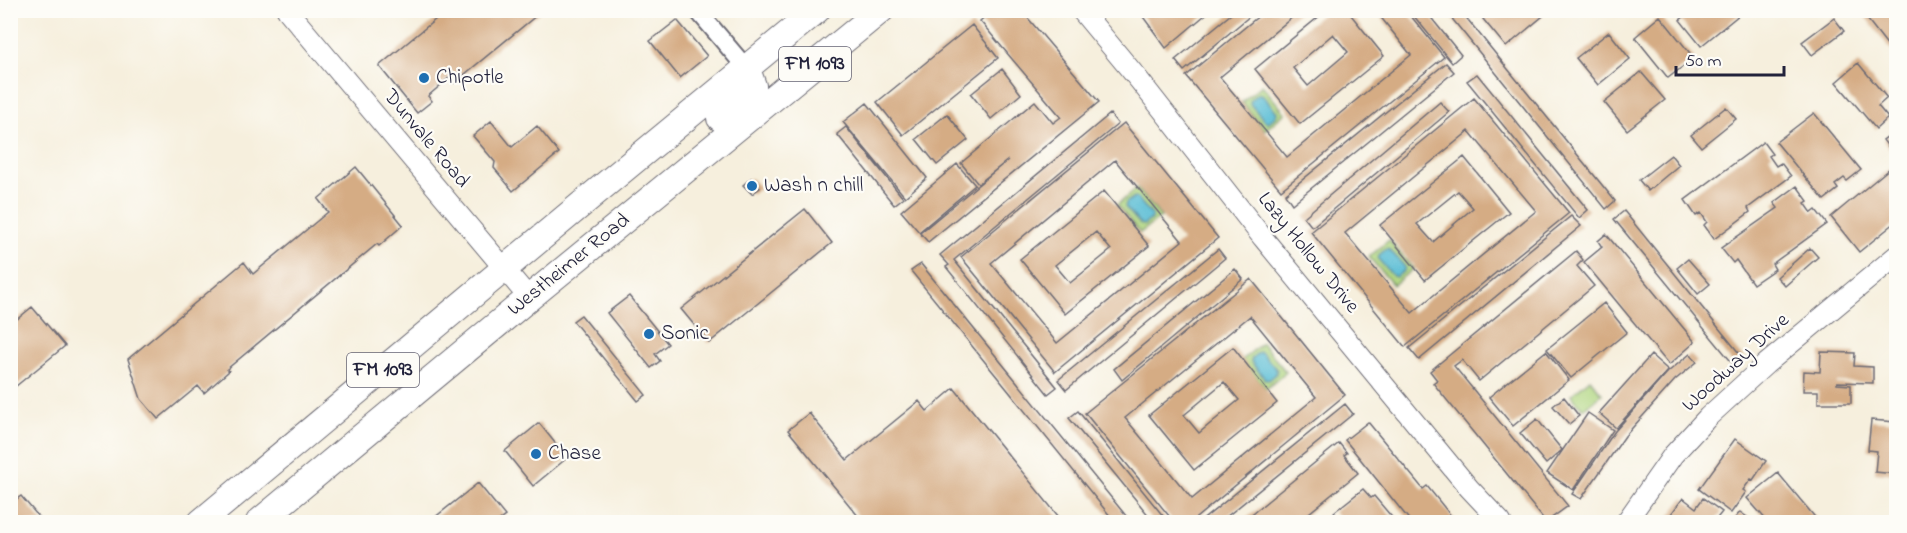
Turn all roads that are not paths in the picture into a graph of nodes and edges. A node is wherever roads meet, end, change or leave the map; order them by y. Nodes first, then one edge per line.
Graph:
1 (287, 10) edge
2 (697, 10) edge
3 (817, 10) edge
4 (881, 10) edge
5 (1082, 10) edge
6 (747, 69) junction
7 (676, 178) junction
8 (1896, 256) edge
9 (504, 269) junction
10 (529, 298) junction
11 (261, 472) junction
12 (201, 522) edge
13 (229, 522) edge
14 (260, 522) edge
15 (1501, 522) edge
16 (1626, 522) edge

1 - 9 street, Dunvale Road
2 - 6 street
3 - 6 main road, Westheimer Road / FM 1093
4 - 7 main road, Westheimer Road / FM 1093
5 - 15 street, Lazy Hollow Drive
6 - 7 main road
6 - 9 main road, Westheimer Road / FM 1093
7 - 10 main road, Westheimer Road / FM 1093
8 - 16 street, Woodway Drive
9 - 10 street, Dunvale Road
9 - 11 main road, Westheimer Road / FM 1093
10 - 14 main road, Westheimer Road / FM 1093
11 - 12 main road, Westheimer Road / FM 1093
11 - 13 main road

